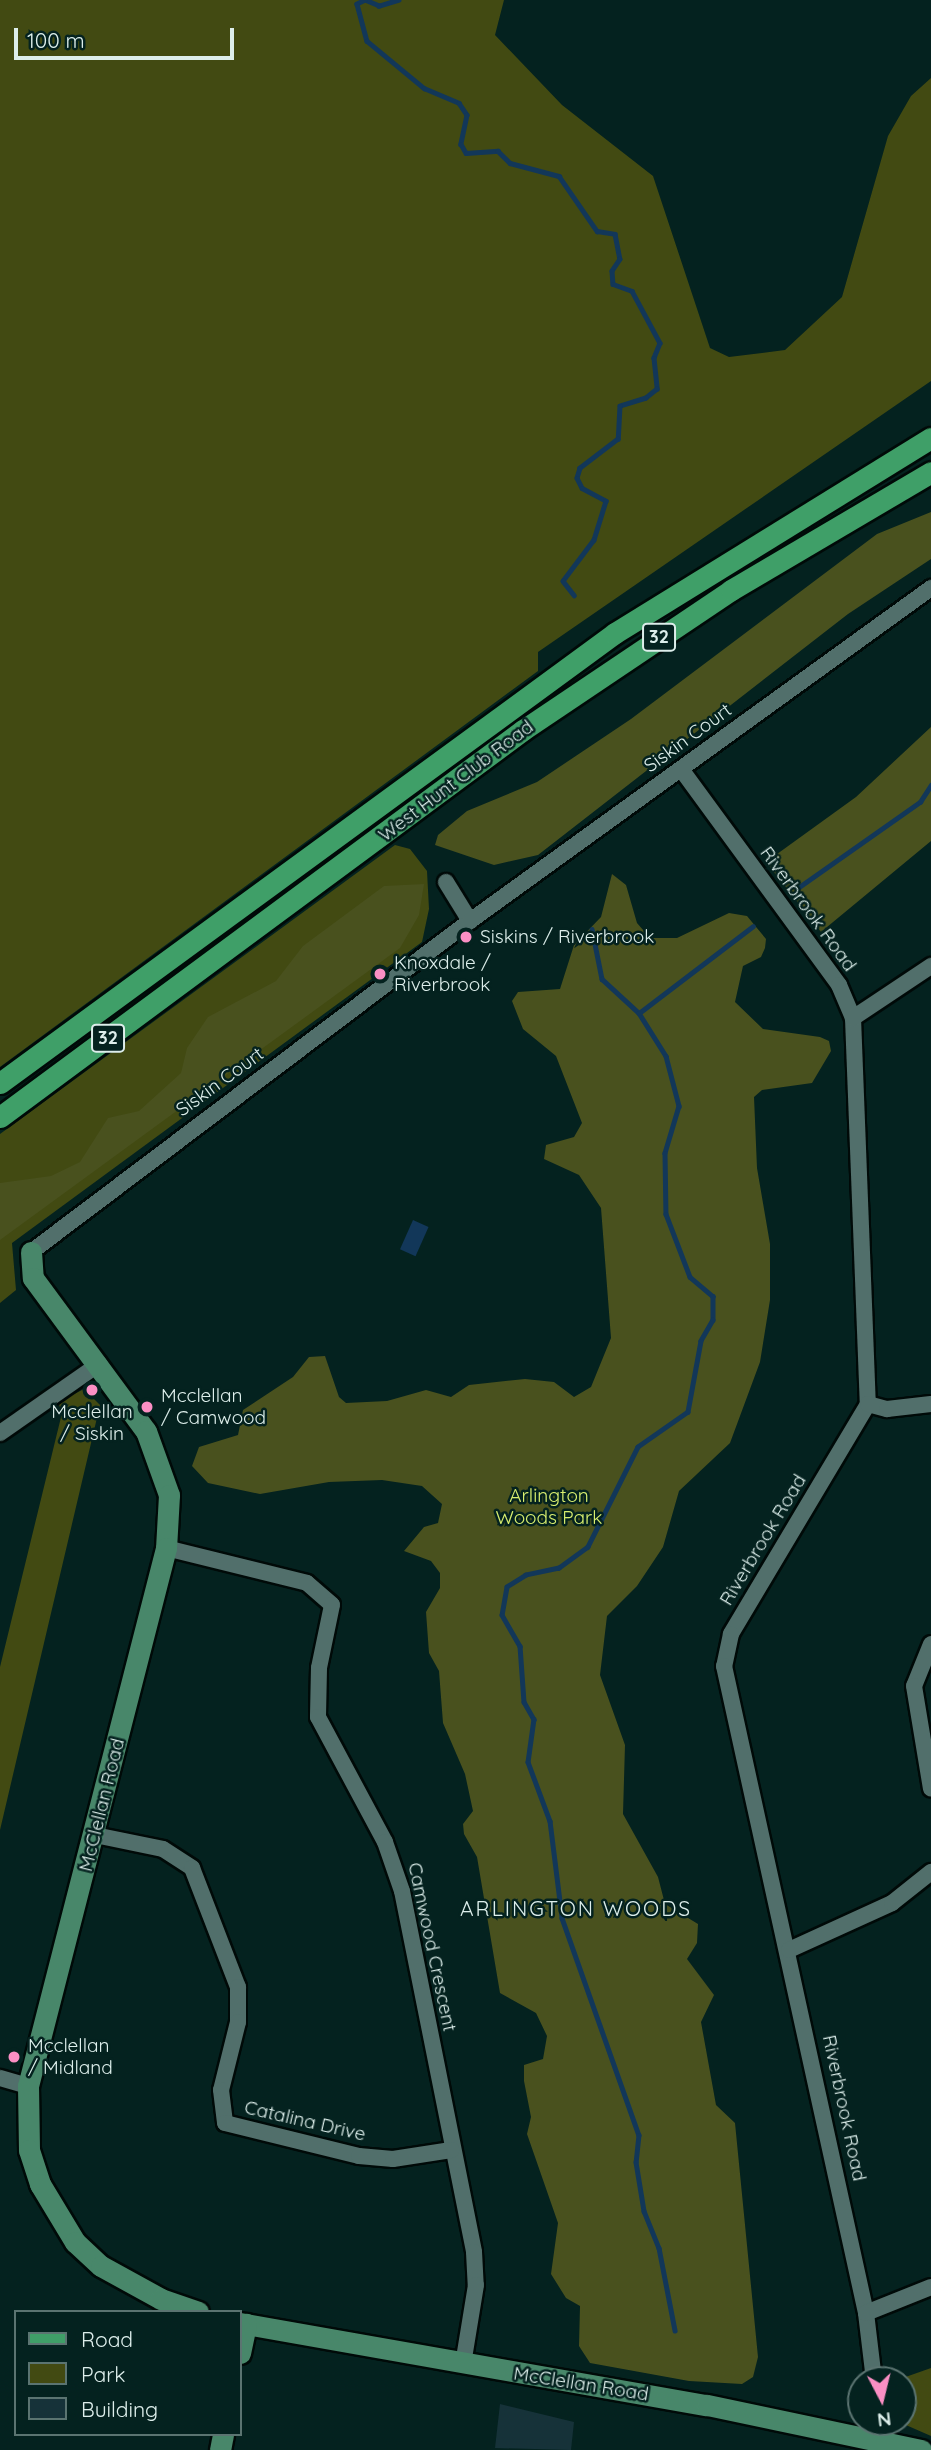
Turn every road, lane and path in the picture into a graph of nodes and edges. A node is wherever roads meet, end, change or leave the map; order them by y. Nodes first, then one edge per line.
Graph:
1 (931, 438) edge
2 (931, 471) edge
3 (931, 588) edge
4 (681, 769) junction
5 (446, 882) dead end
6 (470, 921) junction
7 (931, 966) edge
8 (853, 1018) junction
9 (0, 1083) edge
10 (0, 1117) edge
11 (31, 1252) joint
12 (99, 1364) junction
13 (868, 1404) junction
14 (931, 1404) edge
15 (0, 1433) edge
16 (166, 1548) junction
17 (931, 1644) edge
18 (931, 1788) edge
19 (95, 1835) junction
20 (931, 1872) edge
21 (789, 1950) junction
22 (0, 2078) edge
23 (28, 2086) junction
24 (452, 2150) junction
25 (931, 2287) edge
26 (192, 2310) edge
27 (866, 2313) junction
28 (243, 2323) edge
29 (463, 2364) junction
30 (872, 2366) edge
31 (847, 2427) edge
32 (886, 2436) edge
33 (921, 2450) edge

1 - 9 main road, West Hunt Club Road / 32
2 - 10 main road, West Hunt Club Road / 32
3 - 4 street, Siskin Court
4 - 6 street, Siskin Court
4 - 8 street, Riverbrook Road
5 - 6 street
6 - 11 street, Siskin Court
7 - 8 street
8 - 13 street, Riverbrook Road
11 - 12 street, McClellan Road
12 - 15 street
12 - 16 street, McClellan Road
13 - 14 street
13 - 21 street, Riverbrook Road
16 - 19 street, McClellan Road
16 - 24 street, Camwood Crescent
17 - 18 street
19 - 23 street, McClellan Road
19 - 24 street, Catalina Drive
20 - 21 street
21 - 27 street, Riverbrook Road
22 - 23 street
23 - 26 street, McClellan Road
24 - 29 street, Camwood Crescent
25 - 27 street
27 - 30 street, Riverbrook Road
28 - 29 street, McClellan Road
29 - 31 street, McClellan Road
32 - 33 street, McClellan Road

